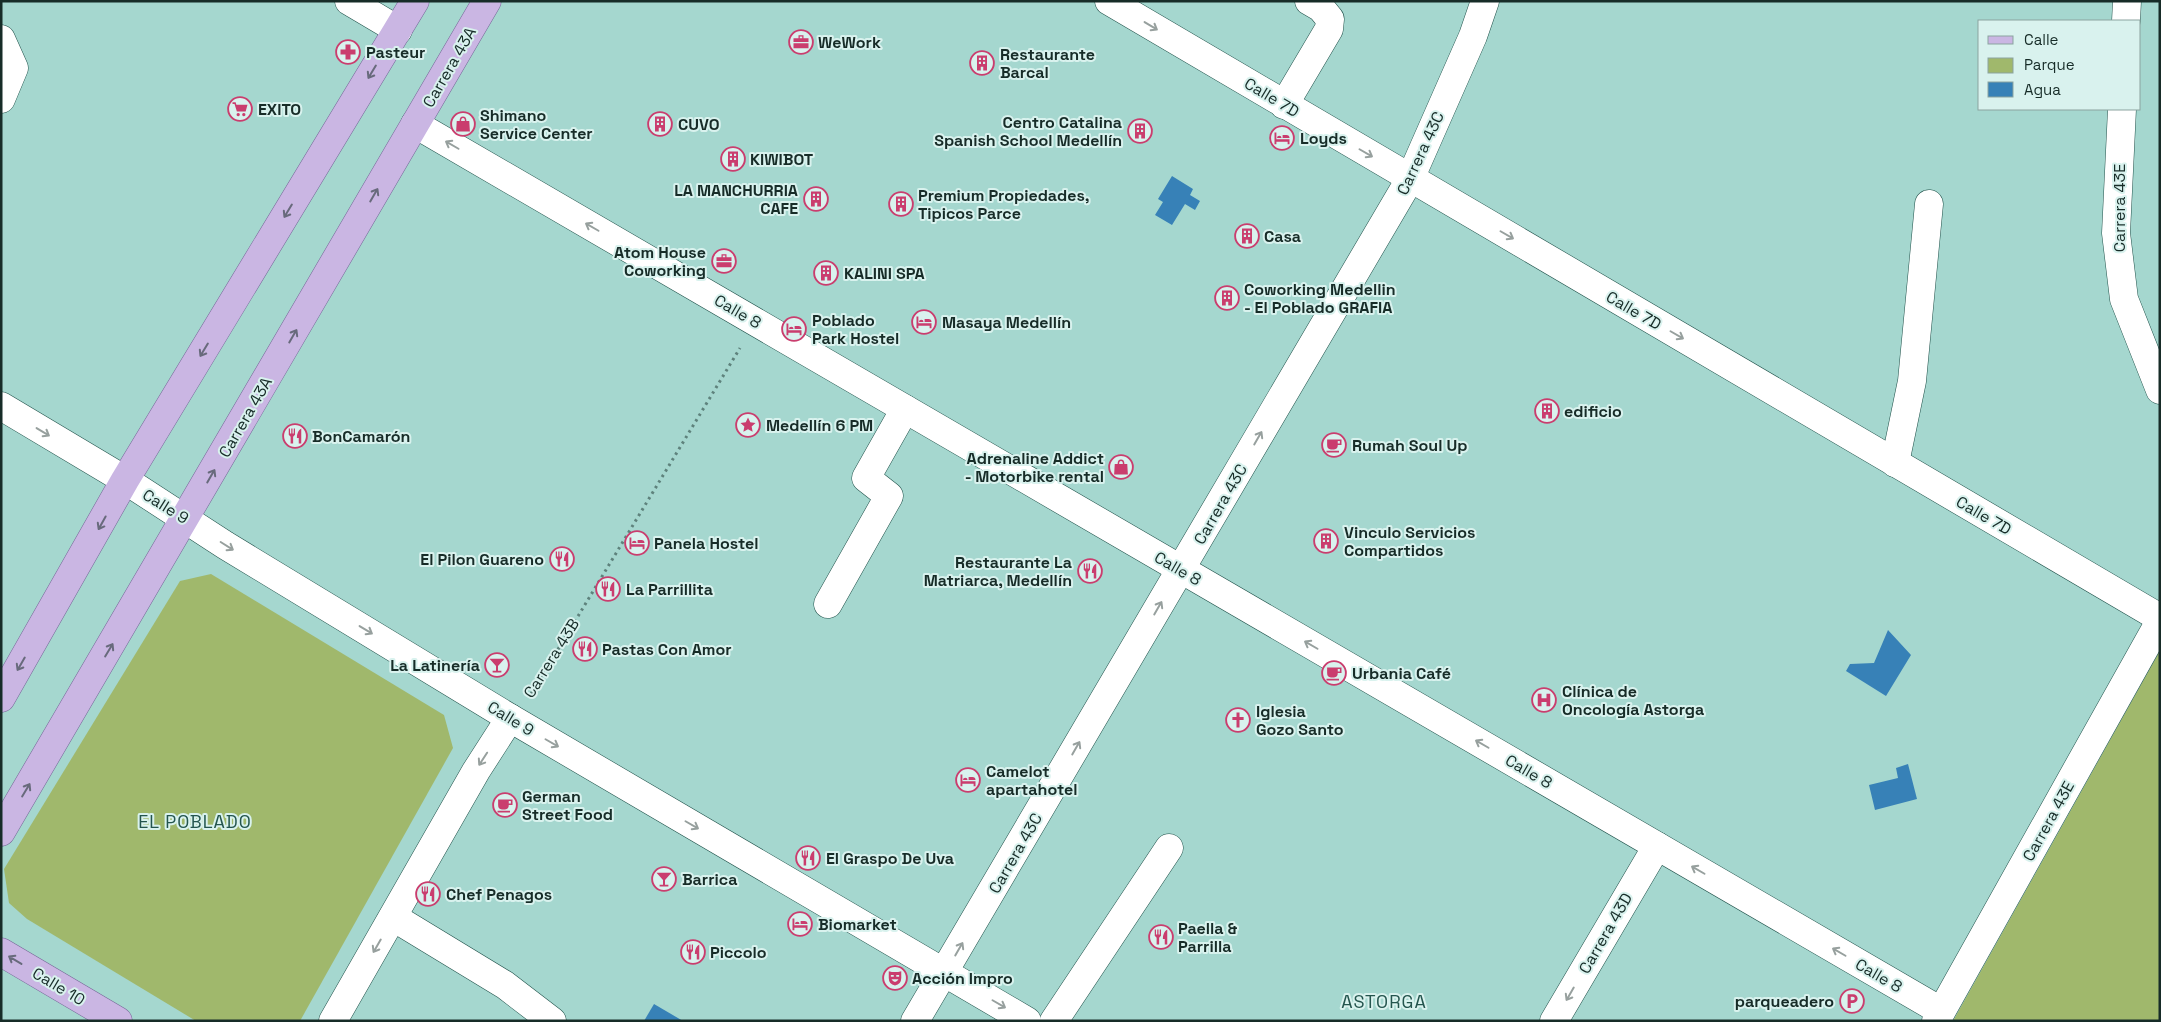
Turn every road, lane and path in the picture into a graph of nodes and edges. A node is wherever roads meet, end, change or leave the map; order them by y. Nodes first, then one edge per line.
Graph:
1 (349, 1) edge
2 (415, 1) edge
3 (487, 1) edge
4 (1109, 1) edge
5 (1309, 1) edge
6 (1485, 1) edge
7 (2127, 1) edge
8 (2126, 20) edge
9 (398, 30) junction
10 (1, 39) edge
11 (1, 99) edge
12 (1284, 105) junction
13 (2122, 110) edge
14 (416, 124) junction
15 (1410, 179) junction
16 (1929, 204) dead end
17 (756, 322) junction
18 (2160, 390) edge
19 (1, 406) edge
20 (905, 409) junction
21 (1895, 463) junction
22 (125, 480) junction
23 (186, 518) junction
24 (1181, 569) junction
25 (828, 604) dead end
26 (2160, 619) edge
27 (1, 698) edge
28 (510, 718) junction
29 (1, 832) edge
30 (1657, 846) junction
31 (1169, 848) dead end
32 (393, 917) junction
33 (1, 952) edge
34 (945, 973) junction
35 (1939, 1016) edge
36 (118, 1021) edge
37 (333, 1021) edge
38 (552, 1021) edge
39 (915, 1021) edge
40 (1027, 1021) edge
41 (1054, 1021) edge
42 (1554, 1021) edge

1 - 9 street
2 - 9 main road
3 - 14 main road, Carrera 43A
4 -> 12 street, Calle 7D
5 - 12 street
6 - 15 street, Carrera 43C
7 - 8 street
9 -> 22 main road
10 - 11 street
12 -> 15 street, Calle 7D
13 - 18 street, Carrera 43E
17 -> 14 street, Calle 8
23 -> 14 main road, Carrera 43A
15 -> 21 street, Calle 7D
24 -> 15 street, Carrera 43C
16 - 21 street
17 - 20 street, Calle 8
17 - 28 path, Carrera 43B
19 -> 22 street, Calle 9
20 - 24 street, Calle 8
20 - 25 street
21 - 26 street, Calle 7D
22 - 23 street, Calle 9
22 -> 27 main road
23 -> 28 street, Calle 9
29 -> 23 main road, Carrera 43A
30 -> 24 street, Calle 8
34 -> 24 street, Carrera 43C
26 - 35 street, Carrera 43E
28 -> 32 street
28 -> 34 street, Calle 9
35 -> 30 street, Calle 8
30 -> 42 street, Carrera 43D
31 - 41 street
32 -> 37 street
32 - 38 street
36 -> 33 main road, Calle 10
34 - 39 street, Carrera 43C
34 -> 40 street, Calle 9

